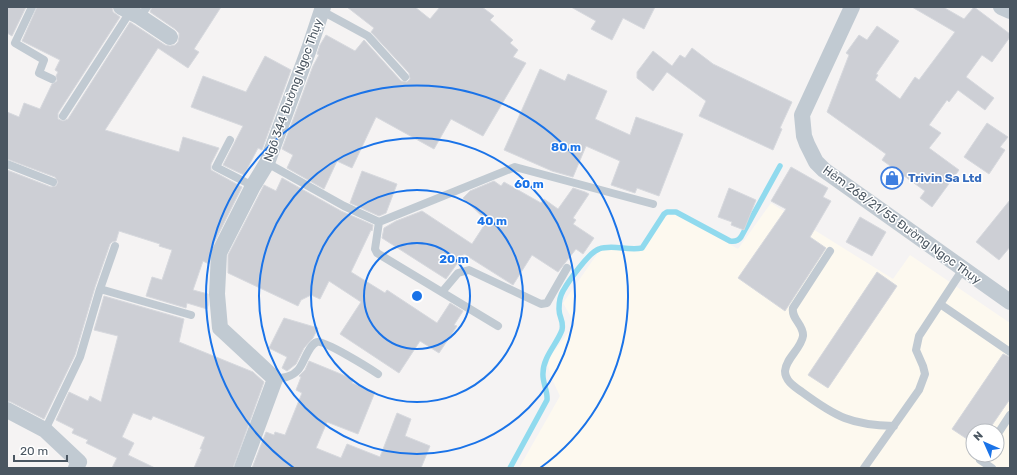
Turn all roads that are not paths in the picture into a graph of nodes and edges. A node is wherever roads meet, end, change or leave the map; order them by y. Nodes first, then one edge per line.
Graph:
1 (32, 7) edge
2 (852, 7) edge
3 (1001, 7) edge
4 (322, 9) edge
5 (135, 11) edge
6 (1010, 11) edge
7 (170, 37) dead end
8 (405, 77) dead end
9 (52, 79) dead end
10 (63, 116) dead end
11 (230, 140) dead end
12 (267, 163) junction
13 (7, 164) edge
14 (54, 182) dead end
15 (253, 186) junction
16 (653, 204) dead end
17 (379, 222) junction
18 (115, 246) dead end
19 (830, 251) dead end
20 (566, 268) dead end
21 (963, 269) junction
22 (100, 289) junction
23 (442, 292) junction
24 (1010, 302) edge
25 (940, 304) junction
26 (190, 315) dead end
27 (498, 326) dead end
28 (1010, 352) edge
29 (378, 374) dead end
30 (275, 379) junction
31 (7, 410) edge
32 (894, 426) junction
33 (45, 430) junction
34 (76, 468) edge
35 (242, 468) edge
36 (864, 468) edge

1 - 9 lane
2 - 21 street, Hẻm 268/21/55 Đường Ngọc Thụy
3 - 6 street
4 - 8 lane
4 - 12 street, Ngõ 344 Đường Ngọc Thụy
5 - 7 street
5 - 10 lane
11 - 15 lane
12 - 15 street, Ngõ 344 Đường Ngọc Thụy
12 - 17 lane
13 - 14 lane
15 - 30 street, Ngõ 344 Đường Ngọc Thụy
16 - 17 lane
17 - 23 lane
18 - 22 lane
19 - 32 lane
20 - 23 lane
21 - 24 street, Hẻm 268/21/55 Đường Ngọc Thụy
21 - 25 lane
22 - 26 lane
22 - 33 lane
23 - 27 lane
25 - 28 lane
25 - 32 lane
29 - 30 lane
30 - 35 street
31 - 33 street
32 - 36 lane
33 - 34 street

